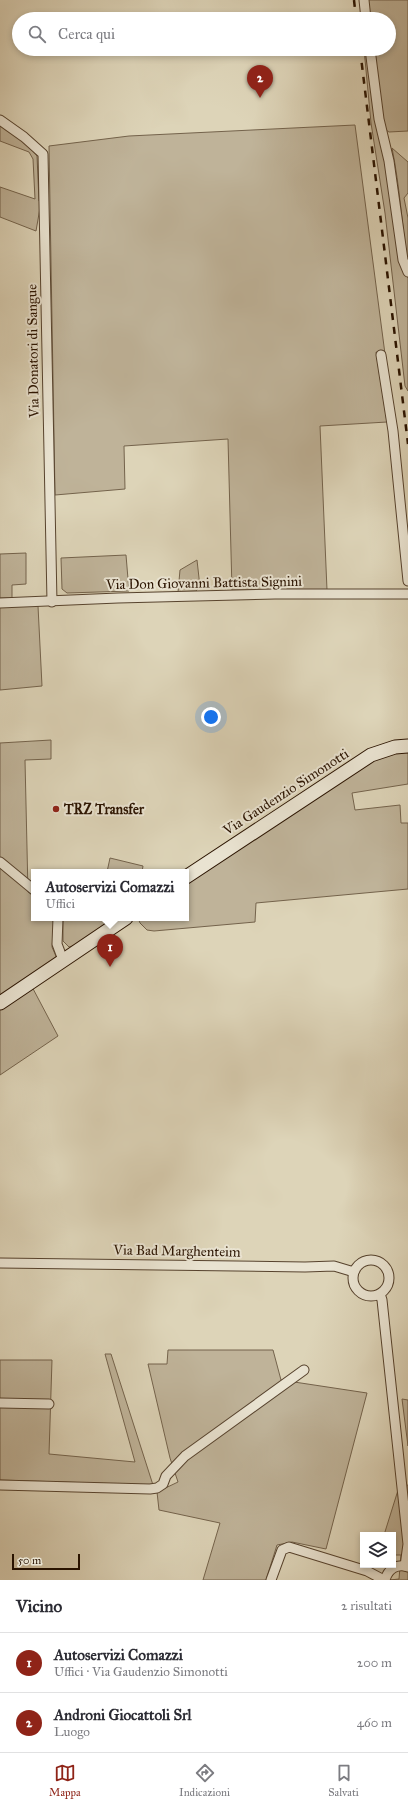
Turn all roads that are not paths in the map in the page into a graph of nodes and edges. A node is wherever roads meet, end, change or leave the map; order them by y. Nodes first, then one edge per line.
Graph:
1 (364, 0) edge
2 (365, 12) edge
3 (371, 56) edge
4 (0, 120) edge
5 (408, 272) edge
6 (381, 355) dead end
7 (408, 581) edge
8 (408, 594) edge
9 (52, 602) junction
10 (0, 603) edge
11 (408, 746) edge
12 (0, 862) edge
13 (189, 875) edge
14 (31, 888) edge
15 (58, 921) edge
16 (122, 921) edge
17 (63, 960) junction
18 (0, 1003) edge
19 (0, 1263) edge
20 (354, 1272) junction
21 (380, 1294) junction
22 (304, 1370) dead end
23 (0, 1403) edge
24 (49, 1404) dead end
25 (0, 1485) edge
26 (407, 1567) edge
27 (366, 1576) edge
28 (271, 1580) edge
29 (385, 1580) edge

1 - 2 street
3 - 5 street
4 - 9 street, Via Donatori di Sangue
6 - 7 street
8 - 9 street, Via Don Giovanni Battista Signini
9 - 10 street, Via Don Giovanni Battista Signini
11 - 13 street, Via Gaudenzio Simonotti
12 - 14 street
15 - 17 street
16 - 17 street
17 - 18 street
19 - 20 street, Via Bad Marghenteim
20 - 21 street
20 - 21 street
21 - 26 street
22 - 25 street
23 - 24 street
26 - 29 street
27 - 28 street
27 - 29 street

